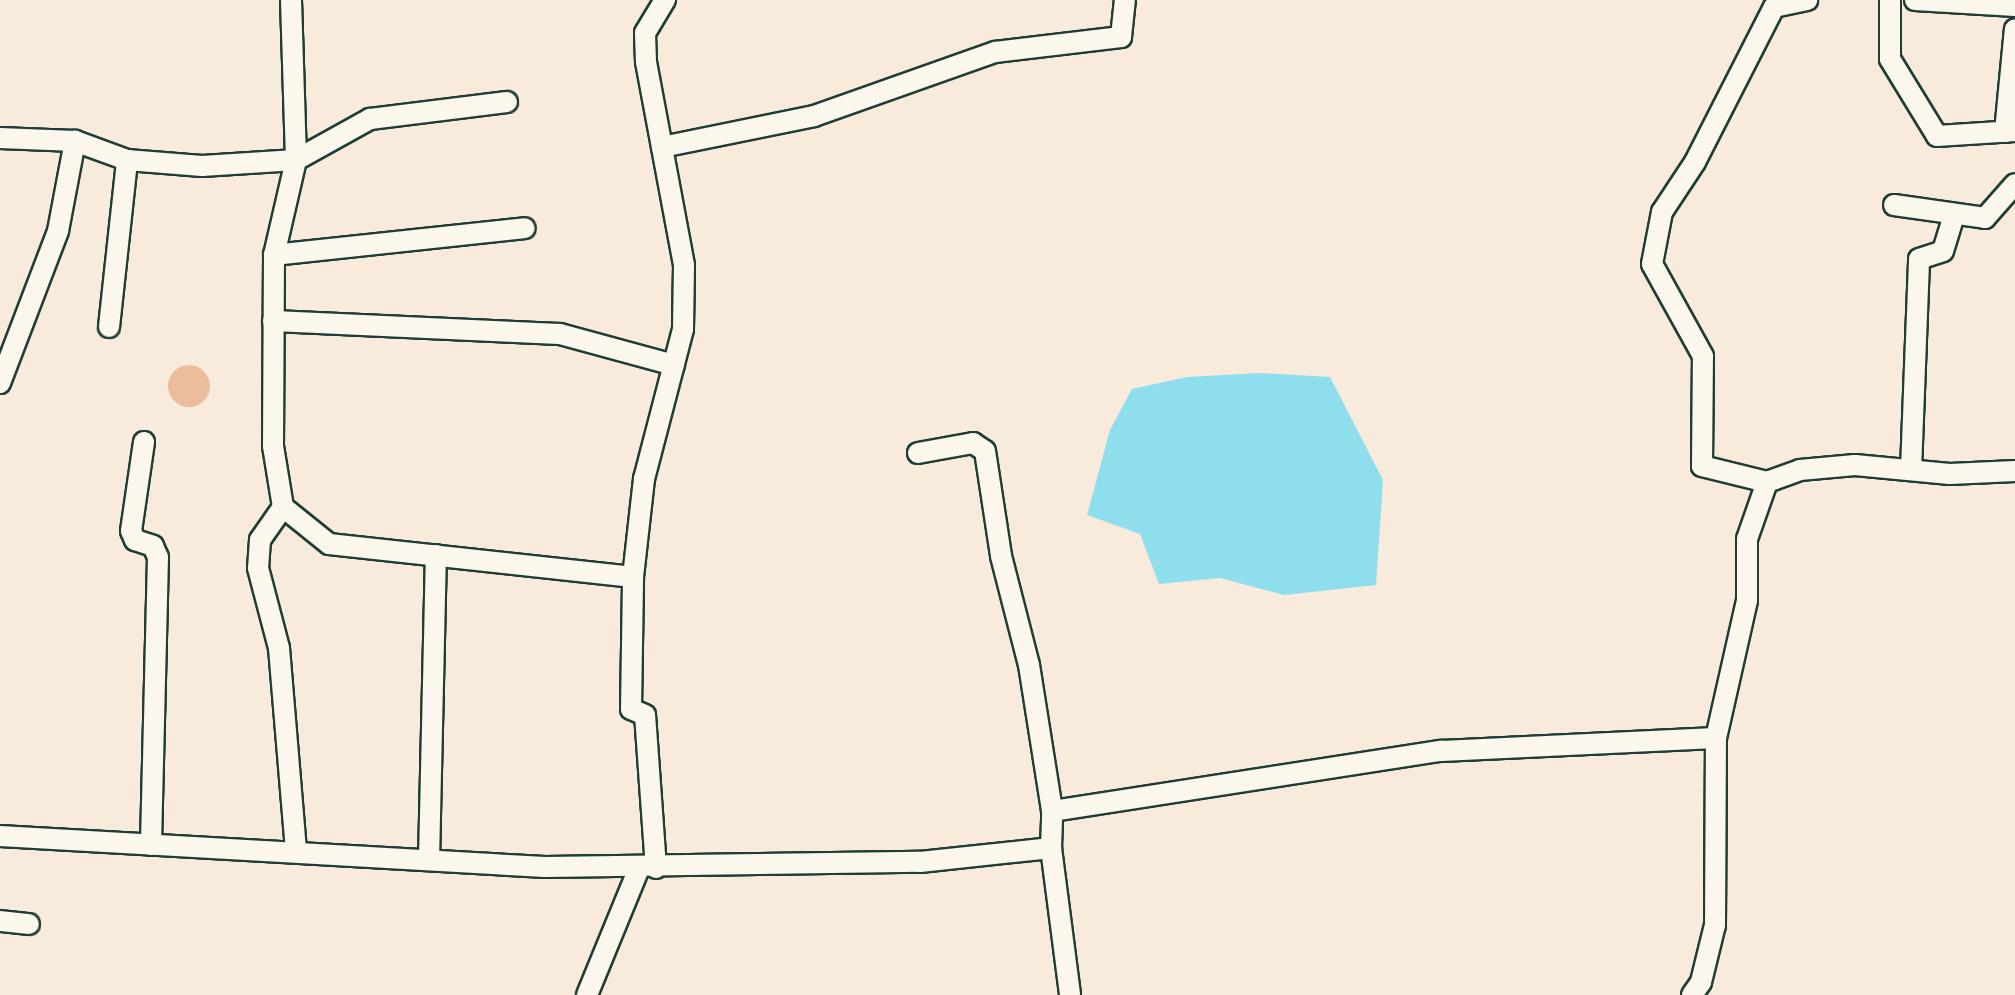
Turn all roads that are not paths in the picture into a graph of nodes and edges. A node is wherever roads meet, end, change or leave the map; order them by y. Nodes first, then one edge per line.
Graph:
1 (291, 0) edge
2 (665, 0) edge
3 (1125, 0) edge
4 (1808, 0) edge
5 (1890, 0) edge
6 (1915, 0) edge
7 (2015, 6) edge
8 (2015, 29) edge
9 (507, 102) dead end
10 (2010, 131) edge
11 (0, 138) edge
12 (75, 141) junction
13 (662, 147) junction
14 (296, 159) junction
15 (127, 160) junction
16 (2015, 184) edge
17 (1894, 205) dead end
18 (1953, 214) junction
19 (525, 228) dead end
20 (274, 255) junction
21 (273, 321) junction
22 (109, 327) dead end
23 (674, 365) junction
24 (0, 383) edge
25 (144, 442) dead end
26 (918, 453) dead end
27 (1911, 470) junction
28 (2015, 471) edge
29 (1767, 482) junction
30 (283, 507) junction
31 (436, 555) junction
32 (633, 577) junction
33 (1716, 738) junction
34 (1052, 811) junction
35 (0, 836) edge
36 (151, 845) junction
37 (1051, 848) junction
38 (297, 851) junction
39 (429, 860) junction
40 (647, 868) junction
41 (0, 921) edge
42 (29, 924) dead end
43 (587, 995) edge
44 (1070, 995) edge
45 (1692, 995) edge

1 - 14 street
2 - 13 street
3 - 13 street
4 - 29 street
5 - 10 street
6 - 7 street
8 - 10 street
9 - 14 street
11 - 12 street
12 - 15 street
12 - 24 street
13 - 23 street
14 - 15 street
14 - 20 street
15 - 22 street
16 - 18 street
17 - 18 street
18 - 27 street
19 - 20 street
20 - 21 street
21 - 23 street
21 - 30 street
23 - 32 street
25 - 36 street
26 - 34 street
27 - 28 street
27 - 29 street
29 - 33 street
30 - 31 street
30 - 38 street
31 - 32 street
31 - 39 street
32 - 40 street
33 - 34 street
33 - 45 street
34 - 37 street
35 - 36 street
36 - 38 street
37 - 40 street
37 - 44 street
38 - 39 street
39 - 40 street
40 - 43 street
41 - 42 street

